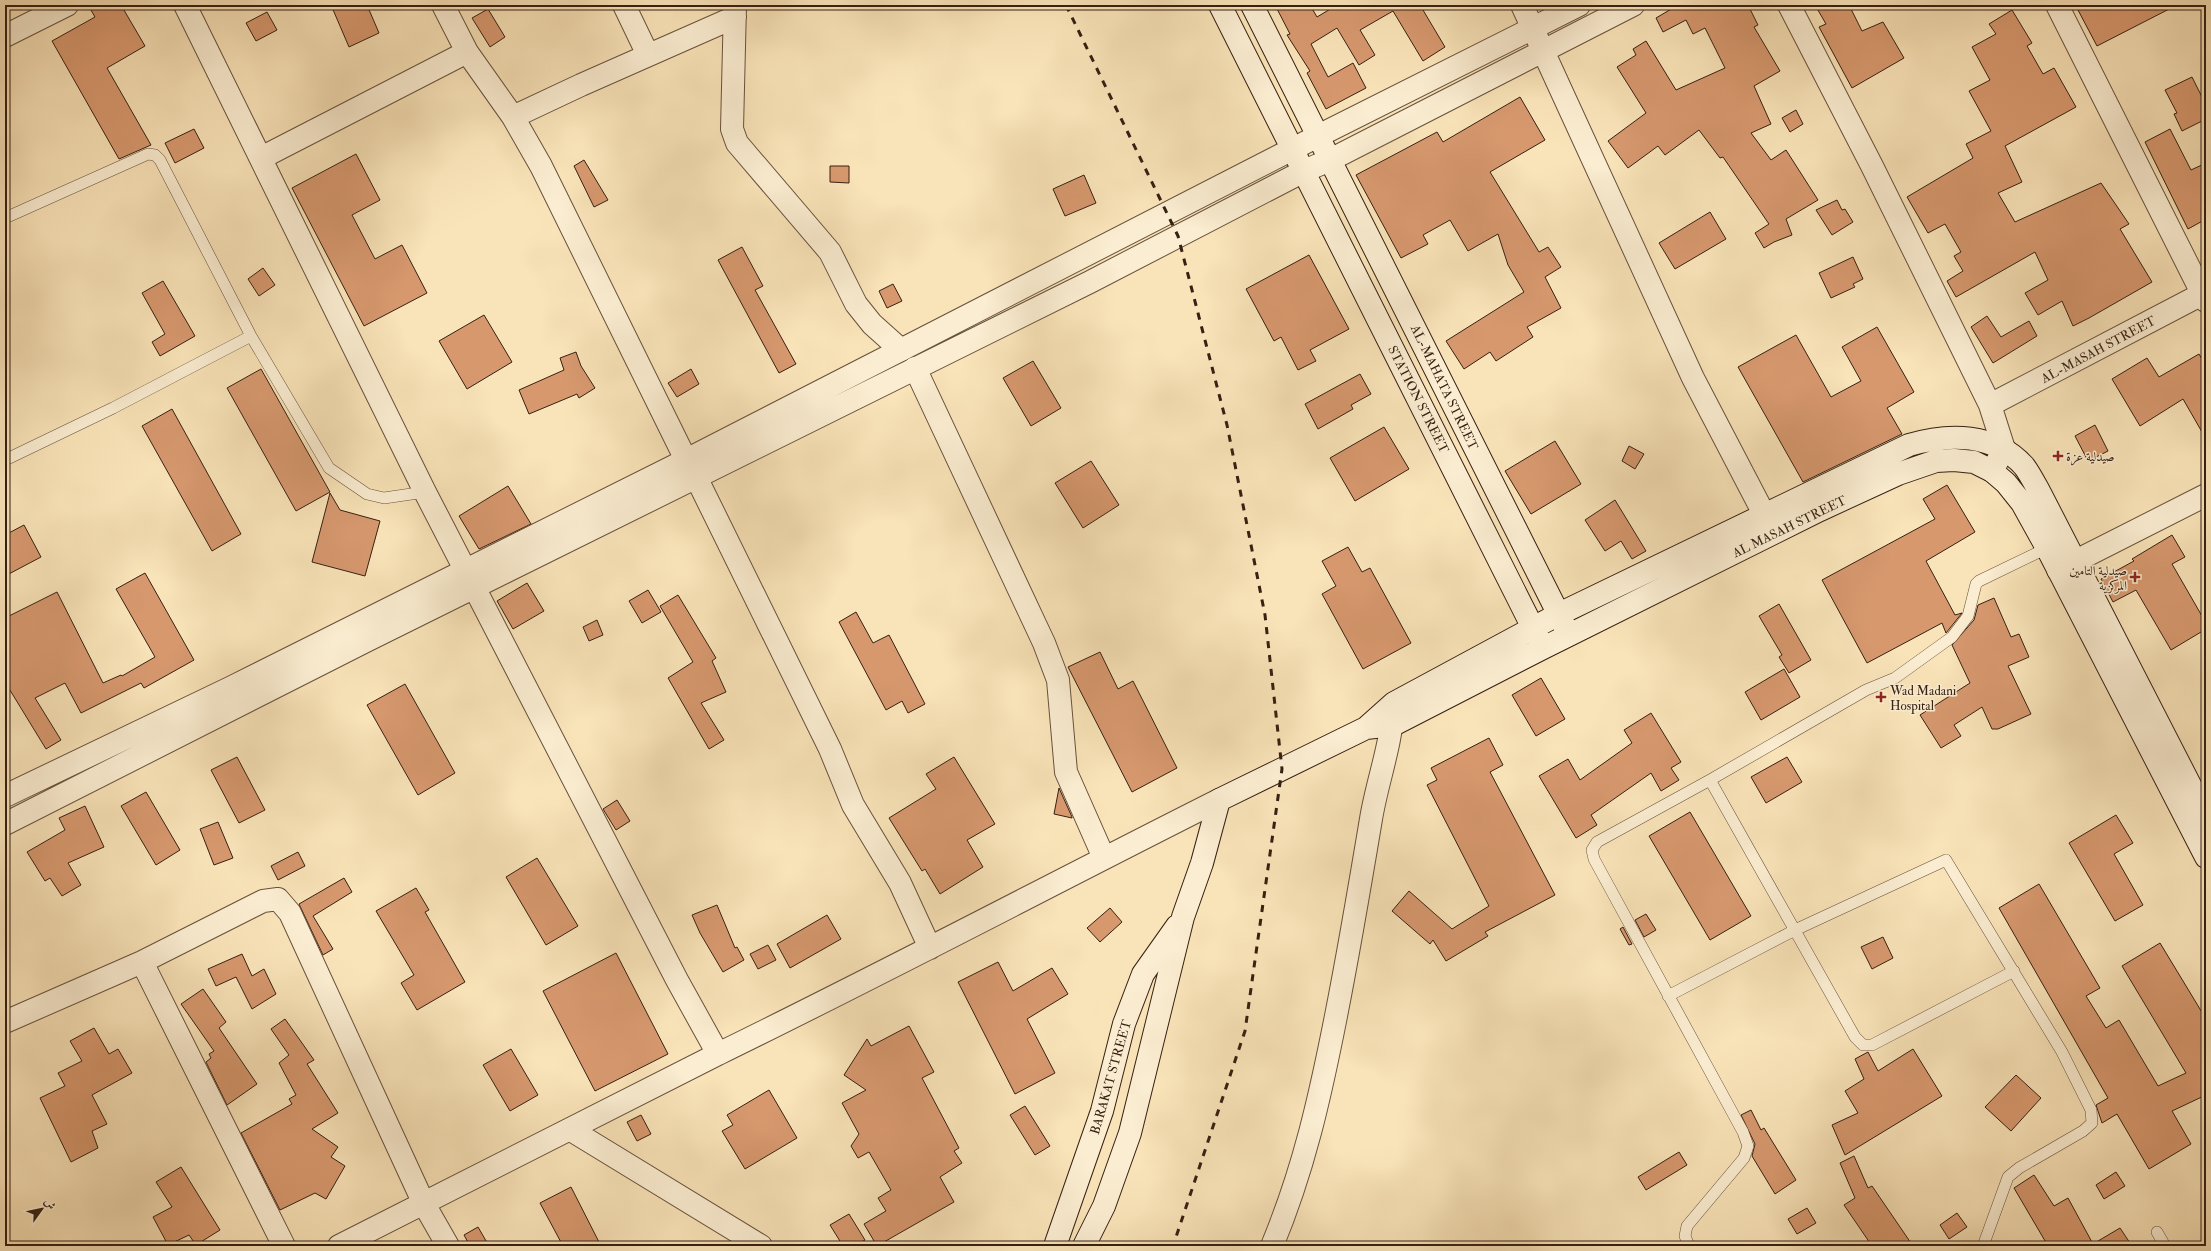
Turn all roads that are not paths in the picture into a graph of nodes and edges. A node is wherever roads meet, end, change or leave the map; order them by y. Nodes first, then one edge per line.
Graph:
1 (67, 5) edge
2 (185, 5) edge
3 (443, 5) edge
4 (624, 5) edge
5 (1220, 5) edge
6 (1252, 5) edge
7 (1522, 5) edge
8 (1580, 5) edge
9 (1633, 5) edge
10 (1789, 5) edge
11 (2057, 5) edge
12 (735, 11) edge
13 (1533, 28) junction
14 (5, 36) edge
15 (1544, 51) junction
16 (467, 52) junction
17 (648, 55) junction
18 (513, 117) junction
19 (1318, 136) junction
20 (1292, 149) junction
21 (261, 158) junction
22 (1330, 160) junction
23 (1304, 170) junction
24 (5, 218) edge
25 (2205, 296) edge
26 (251, 336) junction
27 (901, 350) junction
28 (916, 368) junction
29 (1990, 405) junction
30 (2004, 449) junction
31 (5, 460) edge
32 (691, 469) junction
33 (1992, 471) junction
34 (425, 492) junction
35 (2206, 495) edge
36 (1764, 514) junction
37 (2047, 548) junction
38 (2067, 565) junction
39 (470, 580) junction
40 (1559, 614) junction
41 (1533, 628) junction
42 (1570, 635) junction
43 (1543, 648) junction
44 (1394, 703) junction
45 (1393, 725) junction
46 (1366, 728) junction
47 (1710, 780) junction
48 (5, 796) edge
49 (1219, 800) junction
50 (2194, 807) edge
51 (5, 824) edge
52 (2206, 857) edge
53 (1104, 858) junction
54 (1184, 917) junction
55 (1795, 930) junction
56 (930, 948) junction
57 (142, 962) junction
58 (2014, 971) junction
59 (1668, 996) junction
60 (5, 1022) edge
61 (718, 1054) junction
62 (571, 1130) junction
63 (424, 1204) junction
64 (2157, 1232) dead end
65 (284, 1246) edge
66 (339, 1246) edge
67 (448, 1246) edge
68 (761, 1246) edge
69 (1055, 1246) edge
70 (1084, 1246) edge
71 (1272, 1246) edge
72 (1689, 1246) edge
73 (1983, 1246) edge
74 (2165, 1246) edge

1 - 14 street
2 - 21 street
3 - 16 street
4 - 17 street
5 - 20 street, STATION STREET
6 - 19 street, AL-MAHATA STREET
7 - 13 street
8 - 13 street
9 - 15 street
10 - 29 street
11 - 25 street
12 - 17 street
12 - 27 street
13 - 15 street
13 - 19 street
15 - 22 street
15 - 36 street
16 - 18 street
16 - 21 street
17 - 18 street
18 - 32 street
19 - 20 street
19 - 22 street, AL-MAHATA STREET
20 - 23 street, STATION STREET
20 - 27 street
21 - 34 street
22 - 23 street
22 - 40 street, AL-MAHATA STREET
23 - 28 street
23 - 41 street, STATION STREET
24 - 26 lane
25 - 29 street, AL-MASAH STREET
26 - 31 lane
26 - 34 lane
27 - 32 street
28 - 32 street
28 - 53 street
29 - 30 street
30 - 33 street
30 - 36 street, AL MASAH STREET
30 - 38 street
32 - 39 street
32 - 56 street
33 - 37 street, AL MASAH STREET
33 - 42 street, AL MASAH STREET
34 - 39 street
35 - 38 street
36 - 40 street, AL MASAH STREET
37 - 38 street, AL MASAH STREET
37 - 47 lane
38 - 50 street
39 - 48 street
39 - 51 street
39 - 61 street
40 - 41 street, AL MASAH STREET
40 - 42 street, AL-MAHATA STREET
41 - 43 street, STATION STREET
41 - 44 street, AL MASAH STREET
42 - 43 street, AL MASAH STREET
43 - 45 street, AL MASAH STREET
44 - 45 street
44 - 46 street, AL MASAH STREET
45 - 46 street
45 - 71 street
46 - 49 street
47 - 55 lane
47 - 59 lane
49 - 53 street
49 - 54 street, BARAKAT STREET
50 - 52 street
53 - 56 street
54 - 69 street, BARAKAT STREET
54 - 70 street, BARAKAT STREET
55 - 58 lane
55 - 58 lane
55 - 59 lane
56 - 61 street
57 - 60 street
57 - 63 street
57 - 65 street
58 - 73 lane
59 - 72 lane
61 - 62 street
62 - 63 street
62 - 68 street
63 - 66 street
63 - 67 street
64 - 74 lane

